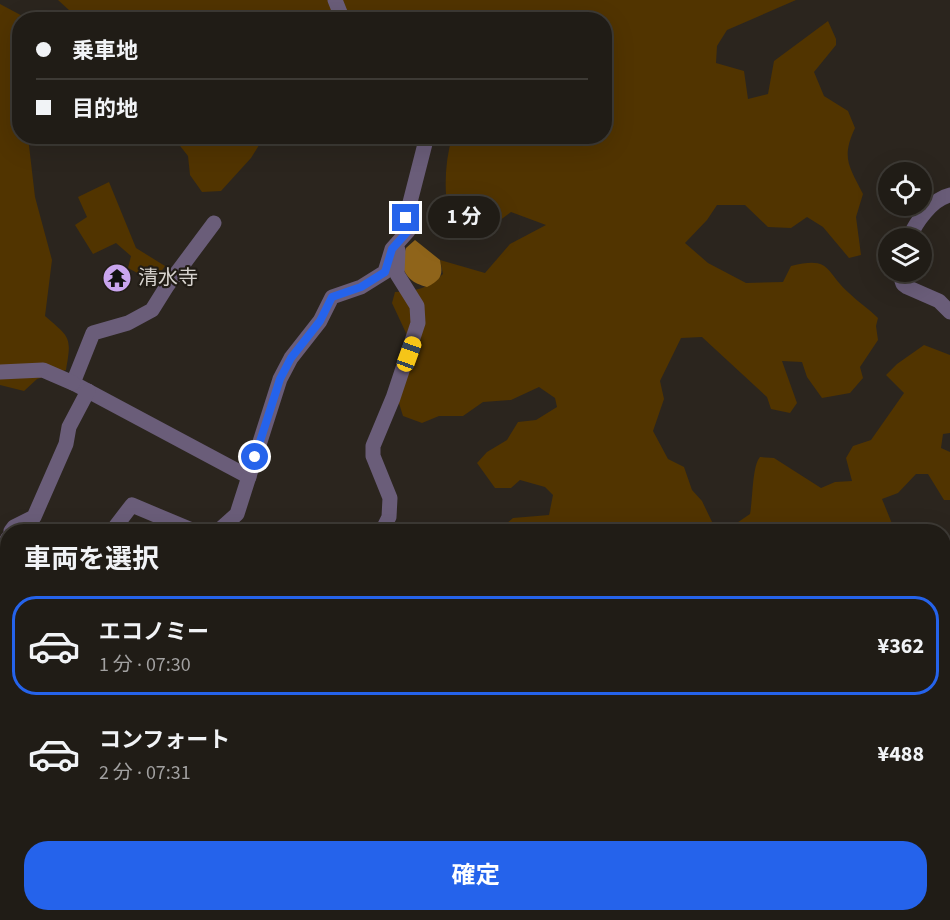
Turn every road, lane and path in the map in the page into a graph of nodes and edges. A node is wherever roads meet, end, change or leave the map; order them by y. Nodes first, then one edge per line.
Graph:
1 (425, 144) edge
2 (950, 195) edge
3 (214, 222) dead end
4 (914, 228) edge
5 (400, 242) junction
6 (902, 282) edge
7 (950, 312) edge
8 (0, 372) edge
9 (73, 383) junction
10 (88, 391) junction
11 (249, 477) junction
12 (18, 524) edge
13 (118, 524) edge
14 (177, 524) edge
15 (226, 524) edge
16 (386, 524) edge

1 - 5 street
2 - 4 street
3 - 9 street
5 - 11 street
5 - 16 street
6 - 7 street
8 - 9 street
9 - 10 street
10 - 11 street
10 - 12 street
11 - 15 street
13 - 14 street

